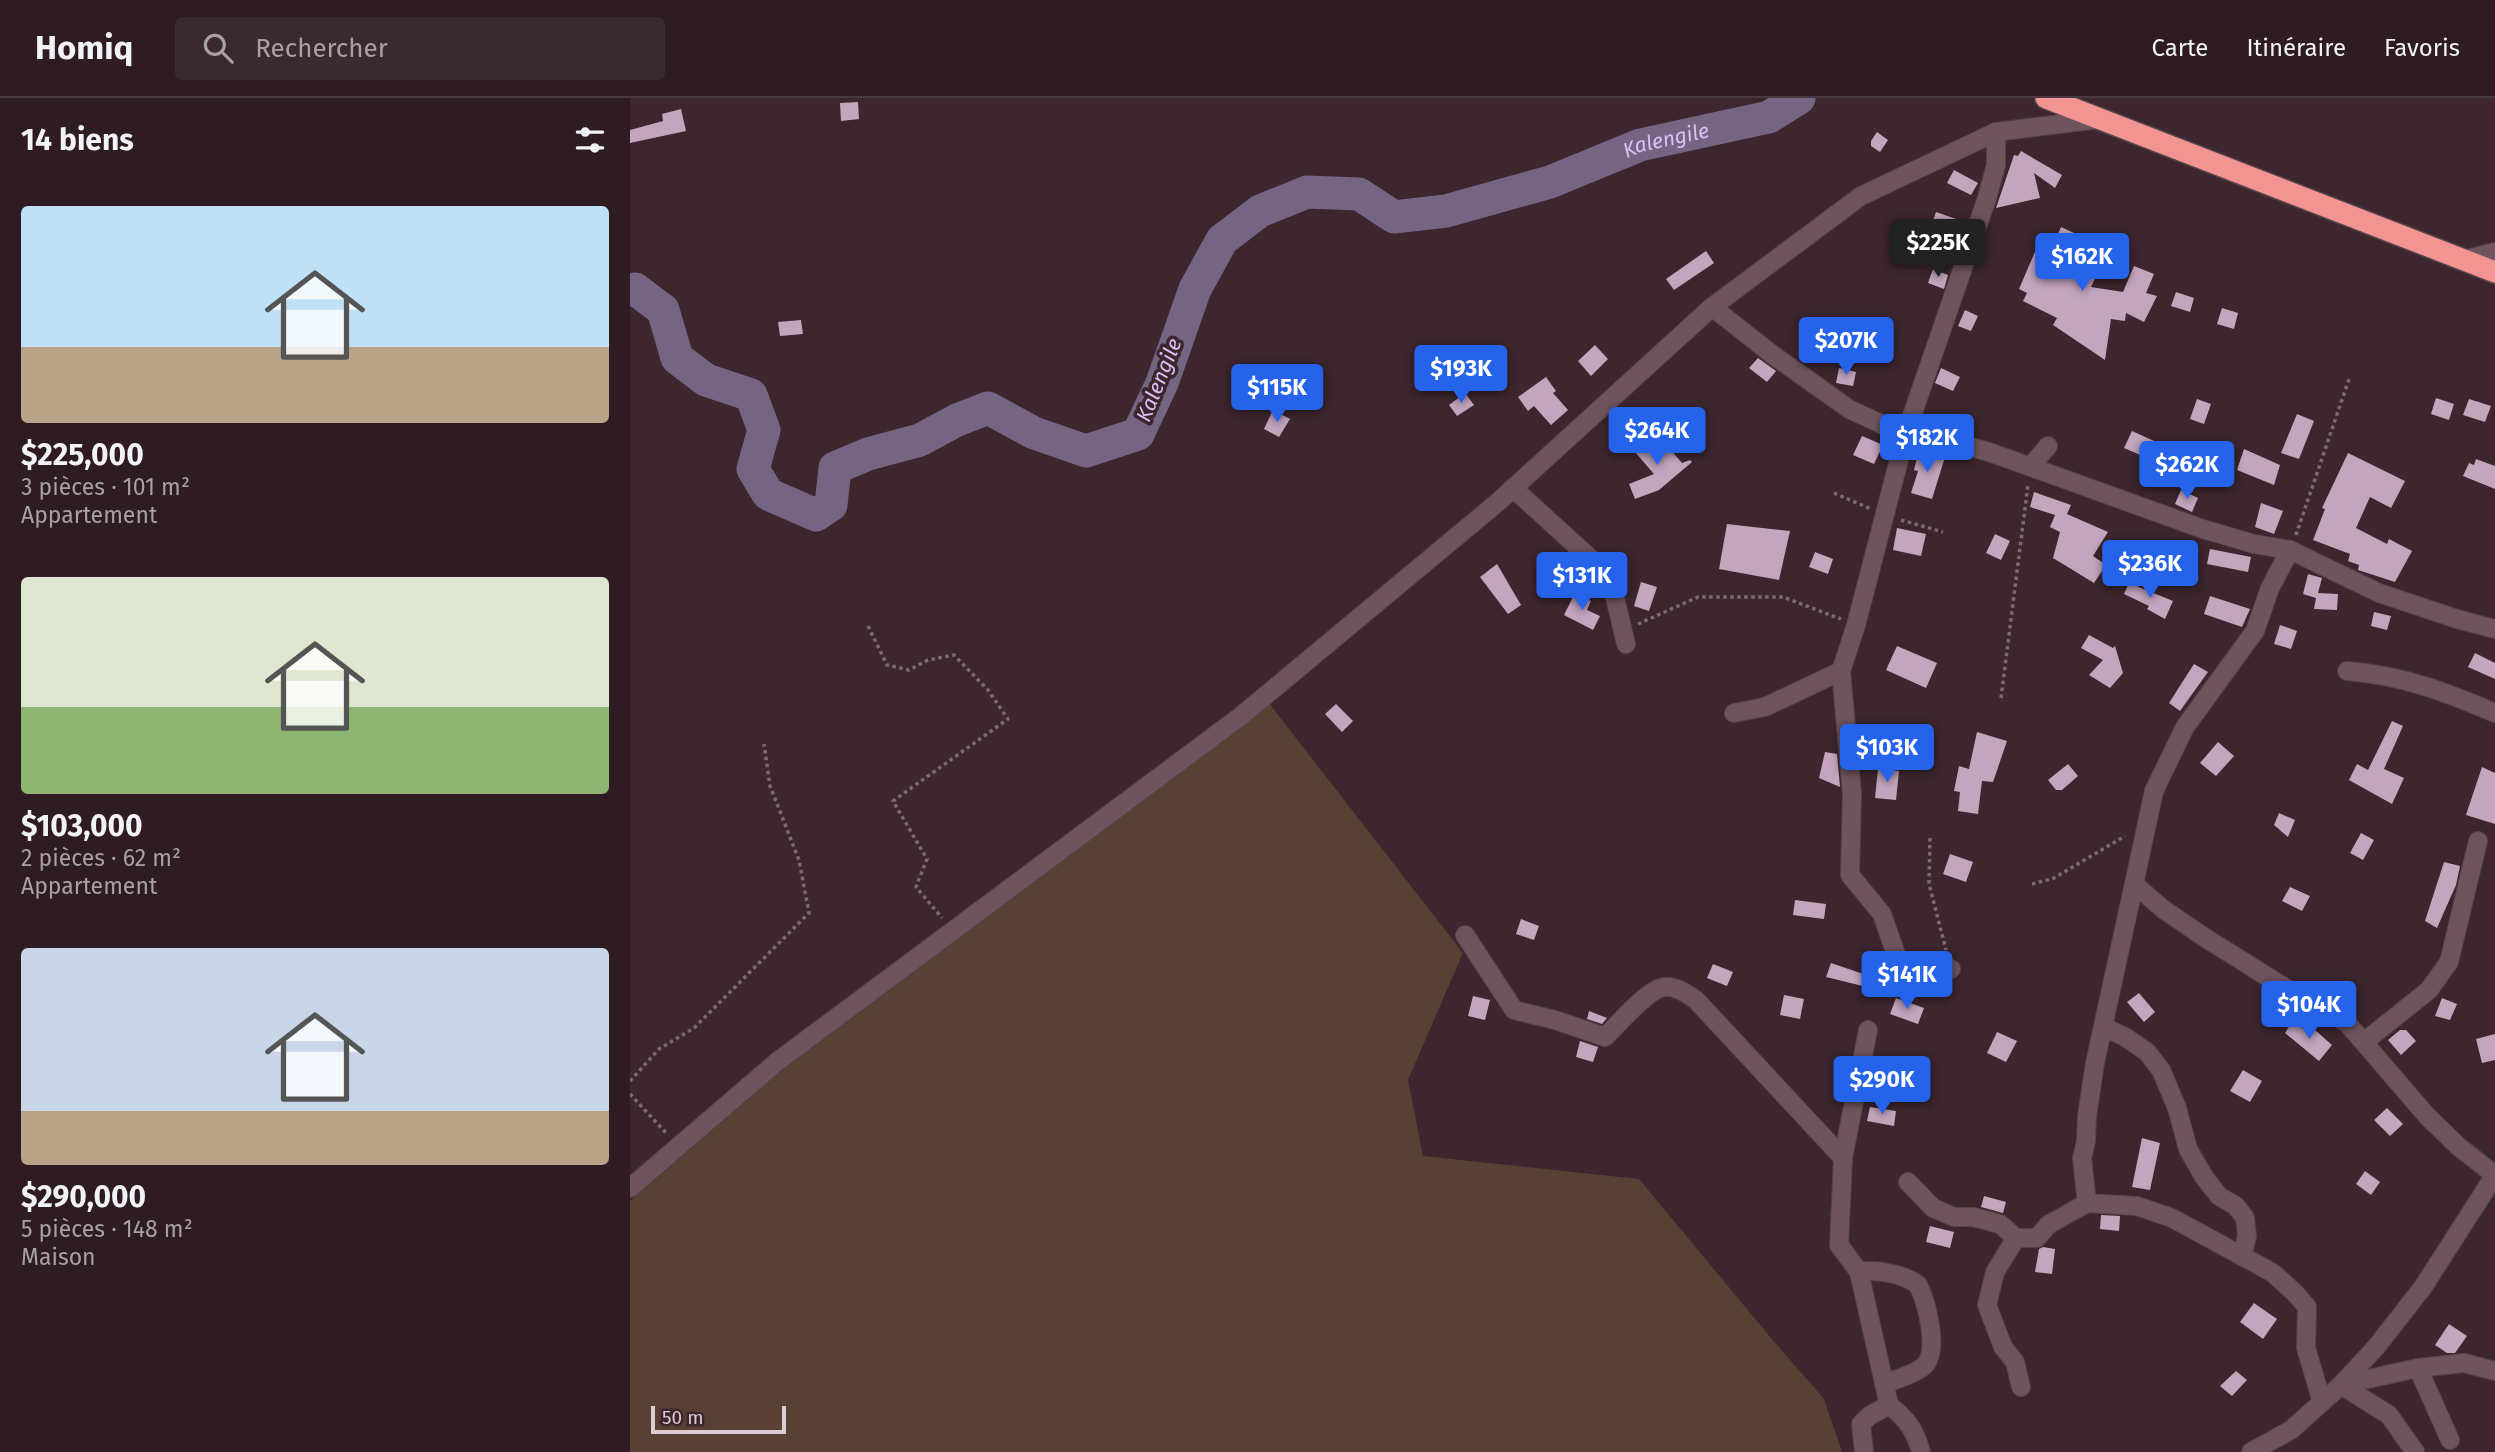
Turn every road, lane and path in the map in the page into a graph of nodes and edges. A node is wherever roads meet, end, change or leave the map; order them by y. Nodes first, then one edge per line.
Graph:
1 (2048, 98) edge
2 (2102, 118) junction
3 (1996, 132) junction
4 (2495, 252) edge
5 (2464, 260) junction
6 (2495, 272) edge
7 (1712, 307) junction
8 (2349, 379) dead end
9 (1906, 432) junction
10 (2048, 446) dead end
11 (2031, 466) junction
12 (1513, 488) junction
13 (2290, 550) junction
14 (1856, 625) junction
15 (868, 626) dead end
16 (2495, 629) edge
17 (1626, 644) joint
18 (1841, 671) junction
19 (2347, 671) dead end
20 (2001, 698) dead end
21 (1734, 713) dead end
22 (2495, 713) edge
23 (764, 744) dead end
24 (2148, 822) junction
25 (1930, 838) dead end
26 (2478, 841) dead end
27 (2032, 884) dead end
28 (2134, 884) junction
29 (952, 930) junction
30 (1465, 935) dead end
31 (1951, 970) joint
32 (2104, 1027) junction
33 (1868, 1030) dead end
34 (2364, 1042) junction
35 (630, 1081) edge
36 (630, 1094) edge
37 (679, 1147) junction
38 (1843, 1158) junction
39 (2495, 1175) edge
40 (1908, 1182) dead end
41 (630, 1188) edge
42 (2087, 1203) junction
43 (2016, 1238) junction
44 (2242, 1256) junction
45 (1859, 1272) junction
46 (2418, 1368) junction
47 (2495, 1371) edge
48 (1884, 1384) junction
49 (2341, 1385) junction
50 (2021, 1387) dead end
51 (2322, 1402) junction
52 (1889, 1405) junction
53 (2450, 1440) dead end
54 (1864, 1452) edge
55 (1921, 1452) edge
56 (2251, 1452) edge
57 (2416, 1452) edge

1 - 2 highway
2 - 3 street
2 - 5 highway
3 - 7 street
3 - 9 street
4 - 5 street
5 - 6 highway
7 - 9 street
7 - 12 street
8 - 13 path
9 - 11 street
9 - 14 street
10 - 11 street
11 - 13 street
11 - 20 path
12 - 17 street
12 - 29 street
13 - 16 street
13 - 24 street
14 - 17 path
14 - 18 street
15 - 29 path
18 - 21 street
18 - 31 street
19 - 22 street
23 - 35 path
24 - 27 path
24 - 28 street
25 - 31 path
26 - 34 street
28 - 32 street
28 - 34 street
29 - 37 street
30 - 38 street
32 - 42 street
32 - 44 street
33 - 38 street
34 - 39 street
36 - 37 path
37 - 41 street
38 - 45 street
39 - 49 street
40 - 43 street
42 - 43 street
42 - 44 street
43 - 50 street
44 - 51 street
45 - 48 street
45 - 48 street
46 - 47 street
46 - 49 street
46 - 53 street
48 - 52 street
49 - 51 street
49 - 57 street
51 - 56 street
52 - 54 street
52 - 55 street

